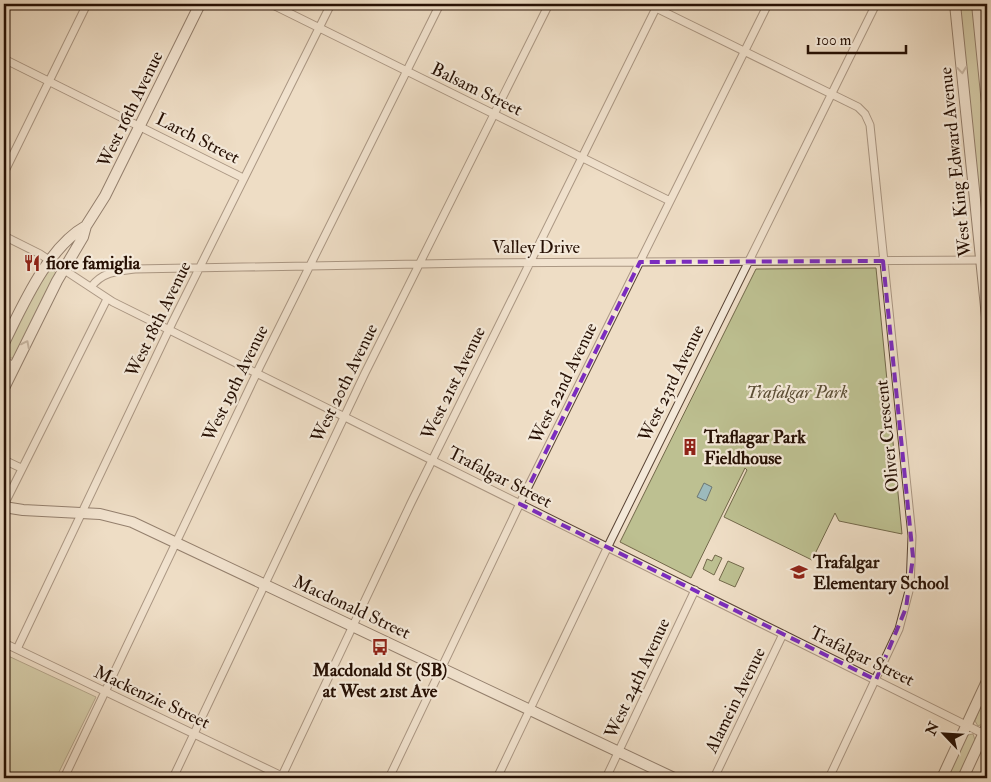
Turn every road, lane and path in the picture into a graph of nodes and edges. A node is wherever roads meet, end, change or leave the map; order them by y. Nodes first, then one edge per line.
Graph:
1 (87, 4) edge
2 (200, 4) edge
3 (271, 4) edge
4 (330, 4) edge
5 (440, 4) edge
6 (549, 4) edge
7 (648, 4) edge
8 (768, 4) edge
9 (876, 4) edge
10 (955, 4) edge
11 (977, 4) edge
12 (657, 6) edge
13 (319, 27) junction
14 (744, 51) junction
15 (4, 59) edge
16 (986, 70) edge
17 (406, 71) junction
18 (49, 81) junction
19 (832, 94) junction
20 (987, 104) edge
21 (494, 114) junction
22 (140, 126) junction
23 (582, 158) junction
24 (4, 173) edge
25 (244, 178) junction
26 (670, 202) junction
27 (86, 226) junction
28 (4, 236) edge
29 (51, 260) junction
30 (984, 260) edge
31 (883, 261) junction
32 (530, 262) junction
33 (640, 262) junction
34 (748, 262) junction
35 (419, 264) junction
36 (310, 266) junction
37 (64, 269) junction
38 (198, 269) junction
39 (91, 287) junction
40 (107, 299) junction
41 (987, 317) edge
42 (168, 330) junction
43 (4, 343) edge
44 (4, 361) edge
45 (14, 366) junction
46 (256, 373) junction
47 (4, 388) edge
48 (344, 416) junction
49 (4, 460) edge
50 (432, 460) junction
51 (21, 468) junction
52 (520, 504) junction
53 (4, 506) edge
54 (82, 512) junction
55 (176, 542) junction
56 (607, 547) junction
57 (265, 584) junction
58 (695, 590) junction
59 (353, 626) junction
60 (783, 634) junction
61 (4, 643) edge
62 (17, 649) junction
63 (442, 668) junction
64 (876, 680) junction
65 (987, 681) edge
66 (105, 692) junction
67 (530, 710) junction
68 (967, 725) junction
69 (986, 732) edge
70 (194, 734) junction
71 (619, 752) junction
72 (64, 778) edge
73 (173, 778) edge
74 (283, 778) edge
75 (389, 778) edge
76 (497, 778) edge
77 (606, 778) edge
78 (674, 778) edge
79 (714, 778) edge
80 (829, 778) edge
81 (942, 778) edge
82 (963, 778) edge

1 - 18 street
2 - 22 main road, West 16th Avenue
3 - 13 street, Balsam Street
4 - 13 street, West 18th Avenue
5 - 17 street, West 19th Avenue
6 - 21 street, West 20th Avenue
7 - 12 street, Oliver Crescent
8 - 14 street, West 22nd Avenue
9 - 19 street, West 23rd Avenue
10 -> 30 main road, West King Edward Avenue
11 - 16 main road
12 - 14 street, Oliver Crescent
12 - 23 street, West 21st Avenue
13 - 17 street, Balsam Street
13 - 25 street, West 18th Avenue
14 - 19 street, Oliver Crescent
14 - 26 street, West 22nd Avenue
15 - 18 street, Larch Street
16 - 20 main road
17 - 21 street, Balsam Street
17 - 36 street, West 19th Avenue
18 - 22 street, Larch Street
18 - 24 street
19 - 31 street, Oliver Crescent
19 - 34 street, West 23rd Avenue
21 - 23 street, Balsam Street
21 - 35 street, West 20th Avenue
22 - 25 street, Larch Street
22 - 27 main road, West 16th Avenue
23 - 26 street, Balsam Street
23 - 32 street, West 21st Avenue
25 - 38 street, West 18th Avenue
26 - 33 street, West 22nd Avenue
27 - 29 main road, West 16th Avenue
27 - 37 main road, West 16th Avenue
28 - 29 street, Trafalgar Street
29 - 37 street, Trafalgar Street
29 - 43 main road, West 16th Avenue
30 - 31 street, Valley Drive
30 - 41 main road, West King Edward Avenue
31 - 34 street, Valley Drive
31 - 64 street, Oliver Crescent
32 - 33 street, Valley Drive
32 - 35 street, Valley Drive
32 - 50 street, West 21st Avenue
33 - 34 street, Valley Drive
33 - 52 street, West 22nd Avenue
34 - 56 street, West 23rd Avenue
35 - 36 street, Valley Drive
35 - 48 street, West 20th Avenue
36 - 38 street, Valley Drive
36 - 46 street, West 19th Avenue
37 - 39 street, Trafalgar Street
45 -> 37 main road, West 16th Avenue
38 - 39 street, Valley Drive
38 - 42 street, West 18th Avenue
39 - 40 street, Trafalgar Street
40 - 42 street, Trafalgar Street
40 - 51 street
42 - 46 street, Trafalgar Street
42 - 54 street, West 18th Avenue
44 - 45 street
45 - 47 main road, West 16th Avenue
46 - 48 street, Trafalgar Street
46 - 55 street, West 19th Avenue
48 - 50 street, Trafalgar Street
48 - 57 street, West 20th Avenue
49 - 51 street
50 - 52 street, Trafalgar Street
50 - 59 street, West 21st Avenue
51 - 53 street
52 - 56 street, Trafalgar Street
52 - 63 street, West 22nd Avenue
53 - 54 main road, Macdonald Street
54 - 55 main road, Macdonald Street
54 - 62 street, West 18th Avenue
55 - 57 main road, Macdonald Street
55 - 66 street, West 19th Avenue
56 - 58 street, Trafalgar Street
56 - 67 street, West 23rd Avenue
57 - 59 main road, Macdonald Street
57 - 70 street, West 20th Avenue
58 - 60 street, Trafalgar Street
58 - 71 street, West 24th Avenue
59 - 63 main road, Macdonald Street
59 - 74 street, West 21st Avenue
60 - 64 street, Trafalgar Street
60 - 79 street, Alamein Avenue
61 - 62 street, Mackenzie Street
62 - 66 street, Mackenzie Street
63 - 67 main road, Macdonald Street
63 - 75 street, West 22nd Avenue
64 - 68 street, Trafalgar Street
64 - 80 street, Oliver Crescent
65 - 68 main road
66 - 70 street, Mackenzie Street
66 - 72 street, West 19th Avenue
67 - 71 main road, Macdonald Street
67 - 76 street, West 23rd Avenue
68 - 69 street, Trafalgar Street
68 - 81 main road
69 - 82 main road
70 - 73 street, West 20th Avenue
70 - 74 street, Mackenzie Street
71 - 77 street, West 24th Avenue
71 - 78 main road, Macdonald Street

